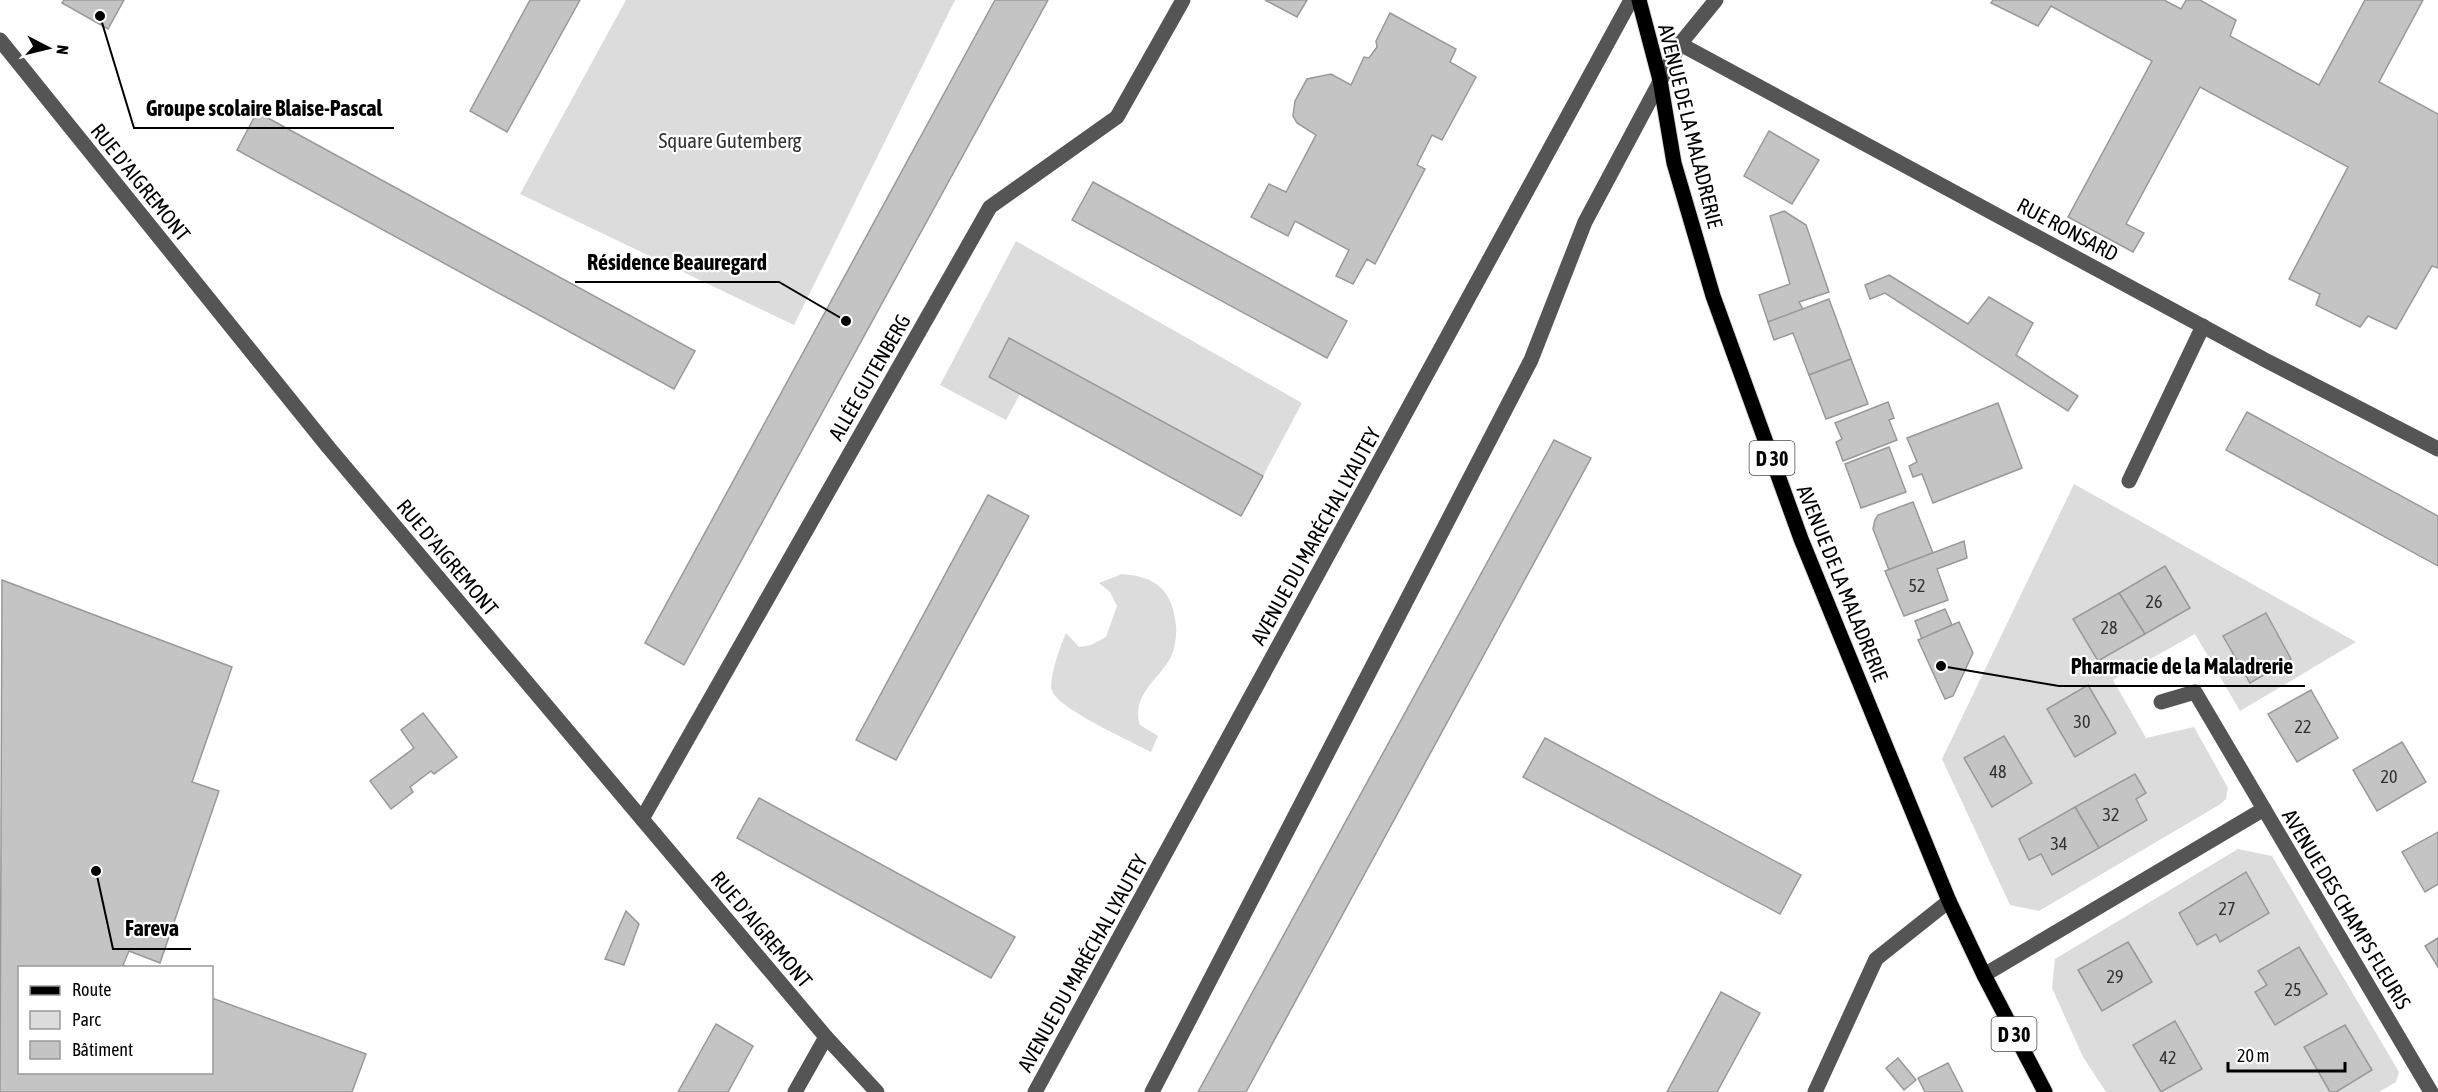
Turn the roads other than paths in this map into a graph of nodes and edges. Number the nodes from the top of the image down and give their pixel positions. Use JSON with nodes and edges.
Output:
{"nodes":[{"id":1,"x":1183,"y":0,"type":"edge"},
{"id":2,"x":1631,"y":0,"type":"edge"},
{"id":3,"x":1639,"y":0,"type":"edge"},
{"id":4,"x":1716,"y":0,"type":"edge"},
{"id":5,"x":0,"y":39,"type":"edge"},
{"id":6,"x":1680,"y":44,"type":"junction"},
{"id":7,"x":1660,"y":80,"type":"junction"},
{"id":8,"x":2203,"y":326,"type":"junction"},
{"id":9,"x":2438,"y":448,"type":"edge"},
{"id":10,"x":2129,"y":481,"type":"dead end"},
{"id":11,"x":2160,"y":702,"type":"dead end"},
{"id":12,"x":2264,"y":809,"type":"junction"},
{"id":13,"x":642,"y":819,"type":"junction"},
{"id":14,"x":1949,"y":901,"type":"junction"},
{"id":15,"x":1984,"y":975,"type":"junction"},
{"id":16,"x":826,"y":1037,"type":"junction"},
{"id":17,"x":795,"y":1092,"type":"edge"},
{"id":18,"x":877,"y":1092,"type":"edge"},
{"id":19,"x":1035,"y":1092,"type":"edge"},
{"id":20,"x":1152,"y":1092,"type":"edge"},
{"id":21,"x":1815,"y":1092,"type":"edge"},
{"id":22,"x":2045,"y":1092,"type":"edge"},
{"id":23,"x":2431,"y":1092,"type":"edge"}],
"edges":[{"from":1,"to":13,"type":"street","name":"ALLÉE GUTENBERG"},
{"from":2,"to":19,"type":"street","name":"AVENUE DU MARÉCHAL LYAUTEY"},
{"from":3,"to":7,"type":"main road","name":"AVENUE DE LA MALADRERIE","number":"D 30"},
{"from":4,"to":6,"type":"street"},
{"from":5,"to":13,"type":"street","name":"RUE D'AIGREMONT"},
{"from":6,"to":7,"type":"street"},
{"from":6,"to":8,"type":"street","name":"RUE RONSARD"},
{"from":7,"to":14,"type":"main road","name":"AVENUE DE LA MALADRERIE","number":"D 30"},
{"from":7,"to":20,"type":"street"},
{"from":8,"to":9,"type":"street","name":"RUE RONSARD"},
{"from":8,"to":10,"type":"street"},
{"from":11,"to":12,"type":"street","name":"AVENUE DES CHAMPS FLEURIS"},
{"from":12,"to":15,"type":"street","name":"AVENUE DES CHAMPS FLEURIS"},
{"from":12,"to":23,"type":"street","name":"AVENUE DES CHAMPS FLEURIS"},
{"from":13,"to":16,"type":"street","name":"RUE D'AIGREMONT"},
{"from":14,"to":15,"type":"main road","name":"AVENUE DE LA MALADRERIE","number":"D 30"},
{"from":14,"to":21,"type":"street"},
{"from":15,"to":22,"type":"main road","name":"AVENUE DE LA MALADRERIE","number":"D 30"},
{"from":16,"to":17,"type":"street"},
{"from":16,"to":18,"type":"street","name":"RUE D'AIGREMONT"}]}
